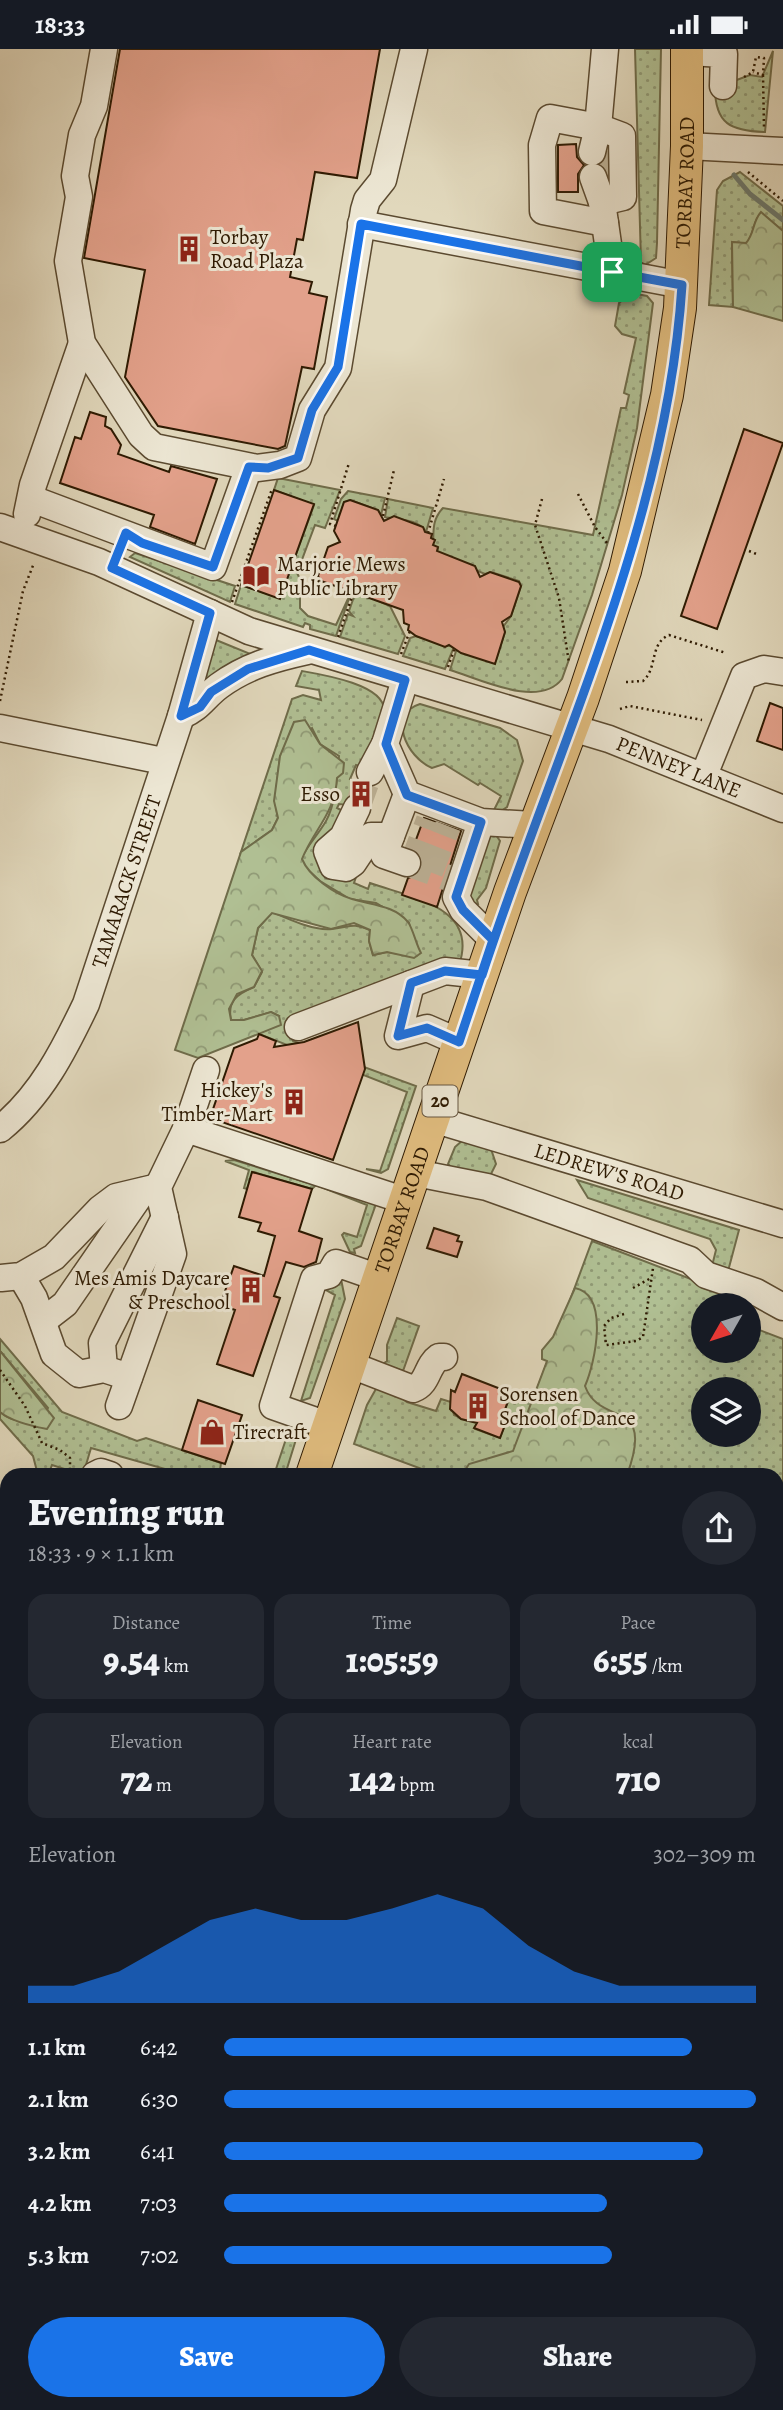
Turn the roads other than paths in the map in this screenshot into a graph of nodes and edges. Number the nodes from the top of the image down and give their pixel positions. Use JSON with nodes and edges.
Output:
{"nodes":[{"id":1,"x":104,"y":49,"type":"edge"},
{"id":2,"x":414,"y":49,"type":"edge"},
{"id":3,"x":605,"y":49,"type":"edge"},
{"id":4,"x":687,"y":51,"type":"edge"},
{"id":5,"x":723,"y":86,"type":"dead end"},
{"id":6,"x":773,"y":143,"type":"edge"},
{"id":7,"x":687,"y":146,"type":"junction"},
{"id":8,"x":361,"y":224,"type":"junction"},
{"id":9,"x":612,"y":272,"type":"junction"},
{"id":10,"x":682,"y":285,"type":"junction"},
{"id":11,"x":82,"y":342,"type":"junction"},
{"id":12,"x":249,"y":467,"type":"junction"},
{"id":13,"x":32,"y":499,"type":"junction"},
{"id":14,"x":126,"y":533,"type":"junction"},
{"id":15,"x":19,"y":537,"type":"edge"},
{"id":16,"x":112,"y":568,"type":"junction"},
{"id":17,"x":220,"y":609,"type":"junction"},
{"id":18,"x":309,"y":650,"type":"junction"},
{"id":19,"x":403,"y":669,"type":"junction"},
{"id":20,"x":783,"y":672,"type":"edge"},
{"id":21,"x":181,"y":716,"type":"junction"},
{"id":22,"x":0,"y":728,"type":"edge"},
{"id":23,"x":571,"y":728,"type":"junction"},
{"id":24,"x":386,"y":744,"type":"junction"},
{"id":25,"x":163,"y":761,"type":"junction"},
{"id":26,"x":370,"y":772,"type":"tunnel mouth"},
{"id":27,"x":704,"y":775,"type":"junction"},
{"id":28,"x":407,"y":795,"type":"junction"},
{"id":29,"x":357,"y":808,"type":"tunnel mouth"},
{"id":30,"x":783,"y":809,"type":"edge"},
{"id":31,"x":453,"y":819,"type":"junction"},
{"id":32,"x":533,"y":825,"type":"junction"},
{"id":33,"x":391,"y":836,"type":"junction"},
{"id":34,"x":407,"y":863,"type":"tunnel mouth"},
{"id":35,"x":493,"y":940,"type":"junction"},
{"id":36,"x":482,"y":975,"type":"junction"},
{"id":37,"x":411,"y":983,"type":"junction"},
{"id":38,"x":298,"y":1027,"type":"dead end"},
{"id":39,"x":459,"y":1042,"type":"junction"},
{"id":40,"x":206,"y":1070,"type":"dead end"},
{"id":41,"x":433,"y":1119,"type":"junction"},
{"id":42,"x":0,"y":1129,"type":"edge"},
{"id":43,"x":186,"y":1129,"type":"junction"},
{"id":44,"x":411,"y":1187,"type":"junction"},
{"id":45,"x":151,"y":1189,"type":"junction"},
{"id":46,"x":165,"y":1217,"type":"junction"},
{"id":47,"x":783,"y":1224,"type":"edge"},
{"id":48,"x":11,"y":1277,"type":"edge"},
{"id":49,"x":379,"y":1277,"type":"junction"},
{"id":50,"x":783,"y":1307,"type":"edge"},
{"id":51,"x":43,"y":1321,"type":"junction"},
{"id":52,"x":444,"y":1357,"type":"dead end"},
{"id":53,"x":351,"y":1364,"type":"junction"},
{"id":54,"x":104,"y":1369,"type":"junction"},
{"id":55,"x":129,"y":1377,"type":"junction"},
{"id":56,"x":118,"y":1406,"type":"dead end"},
{"id":57,"x":330,"y":1426,"type":"junction"},
{"id":58,"x":315,"y":1468,"type":"edge"}],
"edges":[{"from":1,"to":11,"type":"street"},
{"from":2,"to":8,"type":"street"},
{"from":3,"to":9,"type":"street"},
{"from":4,"to":5,"type":"street"},
{"from":4,"to":7,"type":"main road","name":"TORBAY ROAD","number":"20"},
{"from":6,"to":7,"type":"street"},
{"from":7,"to":10,"type":"main road","name":"TORBAY ROAD","number":"20"},
{"from":8,"to":9,"type":"street"},
{"from":8,"to":12,"type":"street"},
{"from":9,"to":10,"type":"street"},
{"from":10,"to":23,"type":"main road","name":"TORBAY ROAD","number":"20"},
{"from":11,"to":12,"type":"street"},
{"from":11,"to":13,"type":"street"},
{"from":12,"to":14,"type":"street"},
{"from":13,"to":14,"type":"street"},
{"from":13,"to":15,"type":"street"},
{"from":14,"to":16,"type":"street"},
{"from":15,"to":16,"type":"street","name":"PENNEY LANE"},
{"from":16,"to":17,"type":"street","name":"PENNEY LANE"},
{"from":17,"to":18,"type":"street","name":"PENNEY LANE"},
{"from":17,"to":21,"type":"street","name":"TAMARACK STREET"},
{"from":18,"to":19,"type":"street","name":"PENNEY LANE"},
{"from":18,"to":21,"type":"street"},
{"from":19,"to":23,"type":"street","name":"PENNEY LANE"},
{"from":19,"to":24,"type":"street"},
{"from":20,"to":27,"type":"street"},
{"from":21,"to":25,"type":"street","name":"TAMARACK STREET"},
{"from":22,"to":25,"type":"street"},
{"from":23,"to":27,"type":"street","name":"PENNEY LANE"},
{"from":23,"to":32,"type":"main road","name":"TORBAY ROAD","number":"20"},
{"from":24,"to":26,"type":"street"},
{"from":24,"to":28,"type":"street"},
{"from":25,"to":42,"type":"street","name":"TAMARACK STREET"},
{"from":27,"to":30,"type":"street","name":"PENNEY LANE"},
{"from":28,"to":31,"type":"street"},
{"from":28,"to":33,"type":"street"},
{"from":29,"to":33,"type":"street"},
{"from":31,"to":32,"type":"street"},
{"from":31,"to":35,"type":"street"},
{"from":32,"to":35,"type":"main road","name":"TORBAY ROAD","number":"20"},
{"from":33,"to":34,"type":"street"},
{"from":35,"to":36,"type":"main road","name":"TORBAY ROAD","number":"20"},
{"from":36,"to":37,"type":"street"},
{"from":36,"to":39,"type":"main road","name":"TORBAY ROAD","number":"20"},
{"from":37,"to":38,"type":"street"},
{"from":37,"to":39,"type":"street"},
{"from":39,"to":41,"type":"main road","name":"TORBAY ROAD","number":"20"},
{"from":40,"to":43,"type":"street"},
{"from":41,"to":44,"type":"main road","name":"TORBAY ROAD","number":"20"},
{"from":41,"to":47,"type":"street","name":"LEDREW'S ROAD"},
{"from":43,"to":44,"type":"street"},
{"from":43,"to":45,"type":"street"},
{"from":44,"to":49,"type":"main road","name":"TORBAY ROAD","number":"20"},
{"from":44,"to":50,"type":"street"},
{"from":45,"to":46,"type":"street"},
{"from":45,"to":48,"type":"street"},
{"from":45,"to":51,"type":"street"},
{"from":46,"to":54,"type":"street"},
{"from":46,"to":55,"type":"street"},
{"from":48,"to":51,"type":"street"},
{"from":49,"to":53,"type":"main road","name":"TORBAY ROAD","number":"20"},
{"from":49,"to":57,"type":"street"},
{"from":51,"to":54,"type":"street"},
{"from":52,"to":53,"type":"street"},
{"from":53,"to":57,"type":"main road","name":"TORBAY ROAD","number":"20"},
{"from":54,"to":55,"type":"street"},
{"from":55,"to":56,"type":"street"},
{"from":57,"to":58,"type":"main road","name":"TORBAY ROAD","number":"20"}]}
